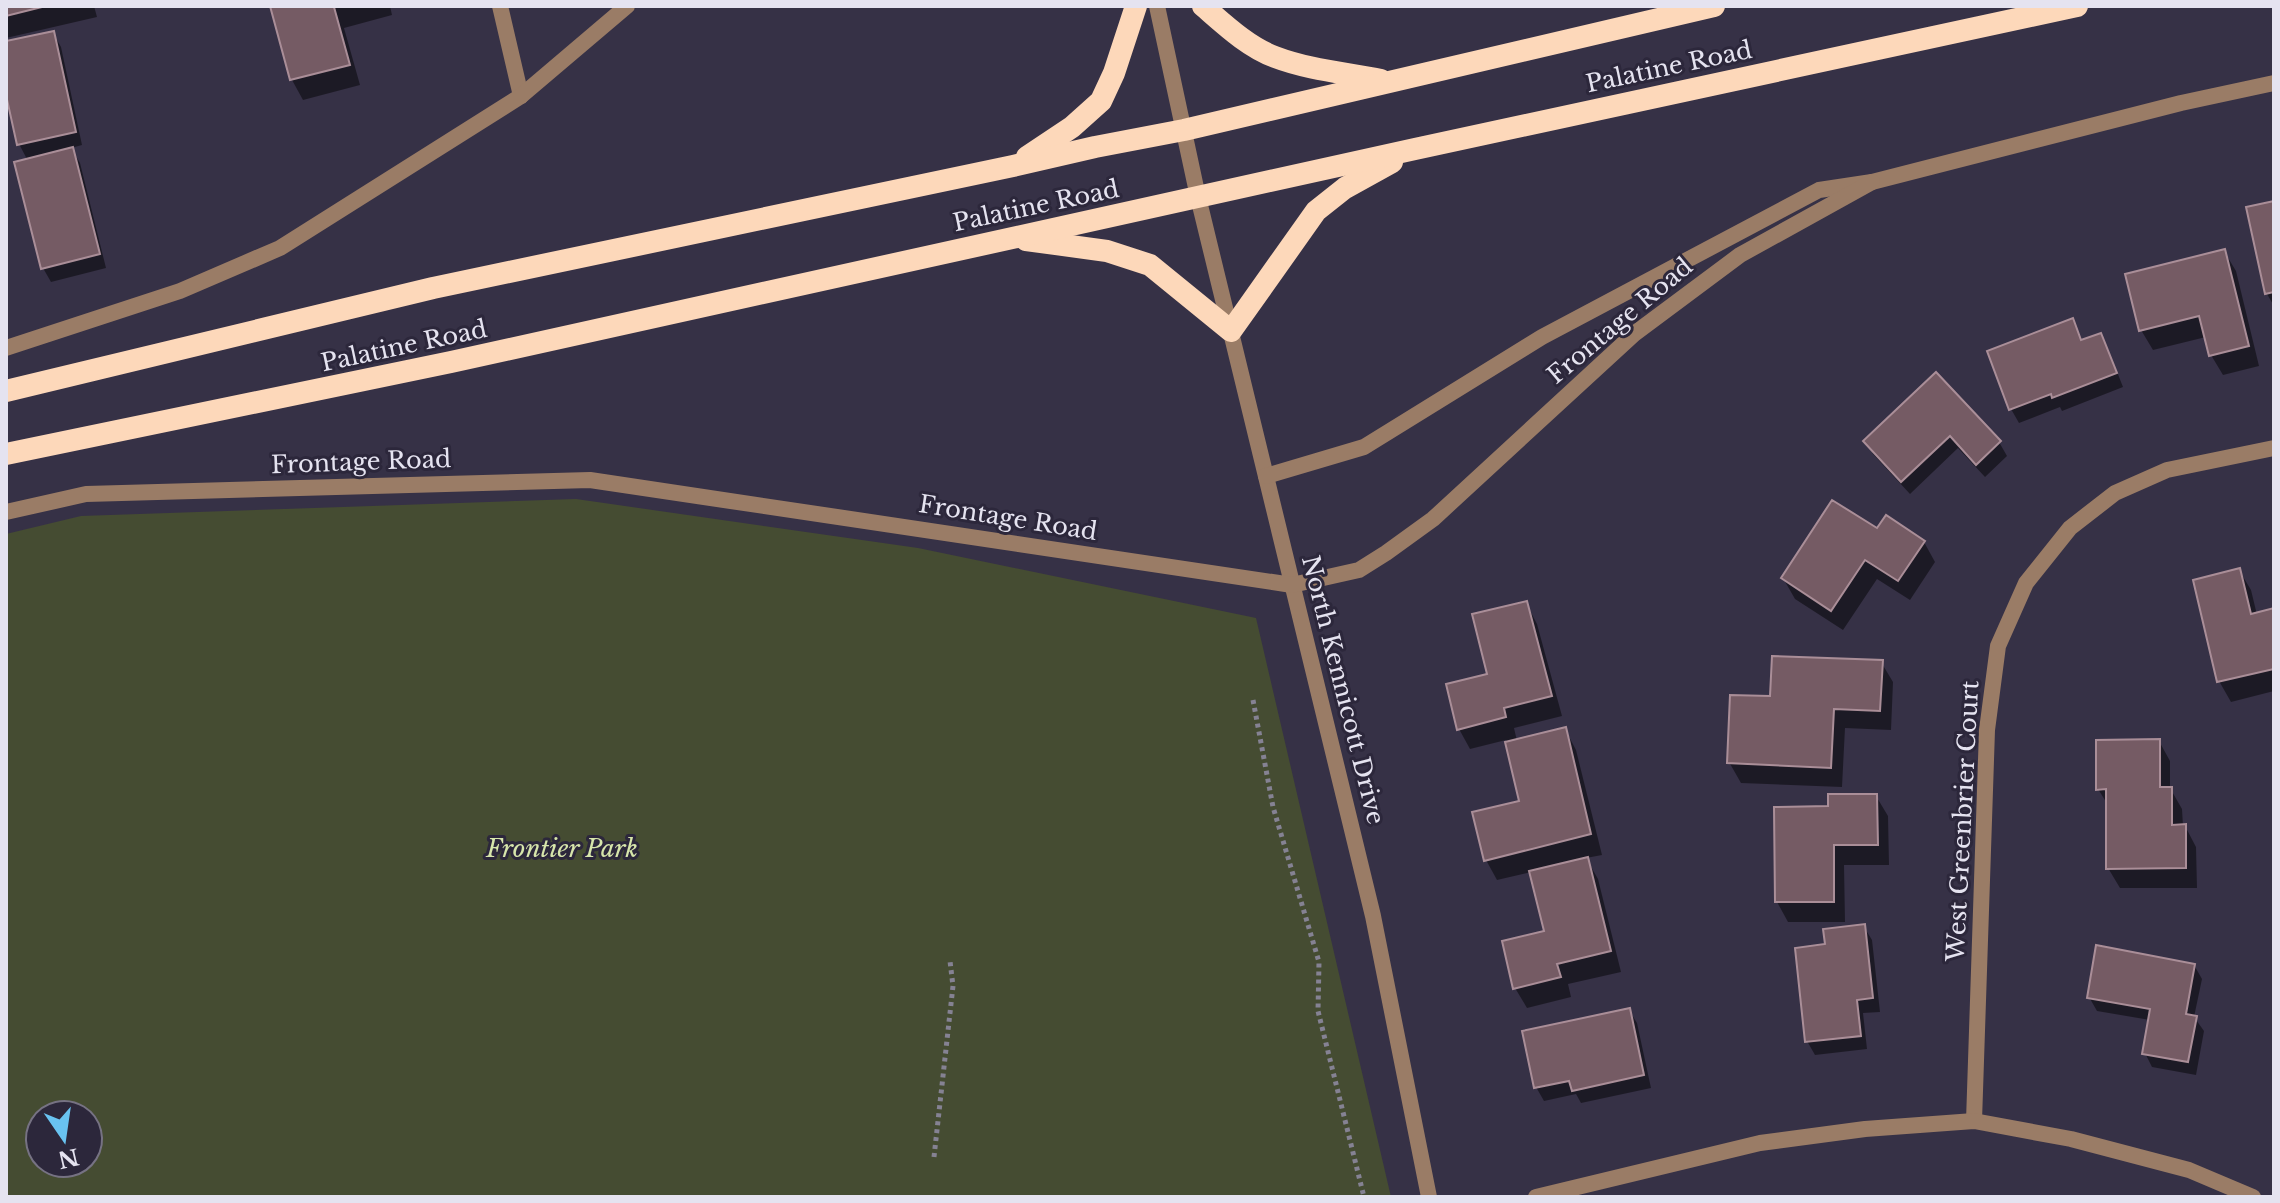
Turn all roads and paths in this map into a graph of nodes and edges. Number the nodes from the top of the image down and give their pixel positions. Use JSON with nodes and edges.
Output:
{"nodes":[{"id":1,"x":500,"y":6,"type":"edge"},
{"id":2,"x":627,"y":6,"type":"edge"},
{"id":3,"x":1136,"y":6,"type":"edge"},
{"id":4,"x":1157,"y":6,"type":"edge"},
{"id":5,"x":1203,"y":6,"type":"edge"},
{"id":6,"x":1714,"y":6,"type":"edge"},
{"id":7,"x":2077,"y":6,"type":"edge"},
{"id":8,"x":1390,"y":81,"type":"junction"},
{"id":9,"x":2274,"y":83,"type":"edge"},
{"id":10,"x":521,"y":96,"type":"junction"},
{"id":11,"x":1184,"y":130,"type":"junction"},
{"id":12,"x":1415,"y":149,"type":"junction"},
{"id":13,"x":1013,"y":166,"type":"junction"},
{"id":14,"x":1872,"y":182,"type":"junction"},
{"id":15,"x":1198,"y":197,"type":"junction"},
{"id":16,"x":1009,"y":238,"type":"junction"},
{"id":17,"x":1231,"y":331,"type":"junction"},
{"id":18,"x":6,"y":348,"type":"edge"},
{"id":19,"x":6,"y":391,"type":"edge"},
{"id":20,"x":2274,"y":448,"type":"edge"},
{"id":21,"x":6,"y":454,"type":"edge"},
{"id":22,"x":1266,"y":476,"type":"junction"},
{"id":23,"x":6,"y":512,"type":"edge"},
{"id":24,"x":1292,"y":585,"type":"junction"},
{"id":25,"x":1253,"y":700,"type":"dead end"},
{"id":26,"x":950,"y":961,"type":"dead end"},
{"id":27,"x":1974,"y":1121,"type":"junction"},
{"id":28,"x":934,"y":1157,"type":"dead end"},
{"id":29,"x":1364,"y":1197,"type":"edge"},
{"id":30,"x":1429,"y":1197,"type":"edge"},
{"id":31,"x":1536,"y":1197,"type":"edge"},
{"id":32,"x":2253,"y":1197,"type":"edge"}],
"edges":[{"from":1,"to":10,"type":"street"},
{"from":2,"to":10,"type":"street"},
{"from":3,"to":13,"type":"highway"},
{"from":4,"to":11,"type":"street","name":"North Kennicott Drive"},
{"from":5,"to":8,"type":"highway"},
{"from":6,"to":8,"type":"highway","name":"Palatine Road"},
{"from":7,"to":12,"type":"highway","name":"Palatine Road"},
{"from":8,"to":11,"type":"highway","name":"Palatine Road"},
{"from":9,"to":14,"type":"street","name":"Frontage Road"},
{"from":10,"to":18,"type":"street"},
{"from":11,"to":13,"type":"highway","name":"Palatine Road"},
{"from":11,"to":15,"type":"street","name":"North Kennicott Drive"},
{"from":12,"to":15,"type":"highway","name":"Palatine Road"},
{"from":12,"to":17,"type":"highway"},
{"from":13,"to":19,"type":"highway","name":"Palatine Road"},
{"from":14,"to":22,"type":"street","name":"Frontage Road"},
{"from":14,"to":24,"type":"street","name":"Frontage Road"},
{"from":15,"to":16,"type":"highway","name":"Palatine Road"},
{"from":15,"to":17,"type":"street","name":"North Kennicott Drive"},
{"from":16,"to":17,"type":"highway"},
{"from":16,"to":21,"type":"highway","name":"Palatine Road"},
{"from":17,"to":22,"type":"street","name":"North Kennicott Drive"},
{"from":20,"to":27,"type":"street","name":"West Greenbrier Court"},
{"from":22,"to":24,"type":"street","name":"North Kennicott Drive"},
{"from":23,"to":24,"type":"street","name":"Frontage Road"},
{"from":24,"to":30,"type":"street","name":"North Kennicott Drive"},
{"from":25,"to":29,"type":"path"},
{"from":26,"to":28,"type":"path"},
{"from":27,"to":31,"type":"street"},
{"from":27,"to":32,"type":"street"}]}
